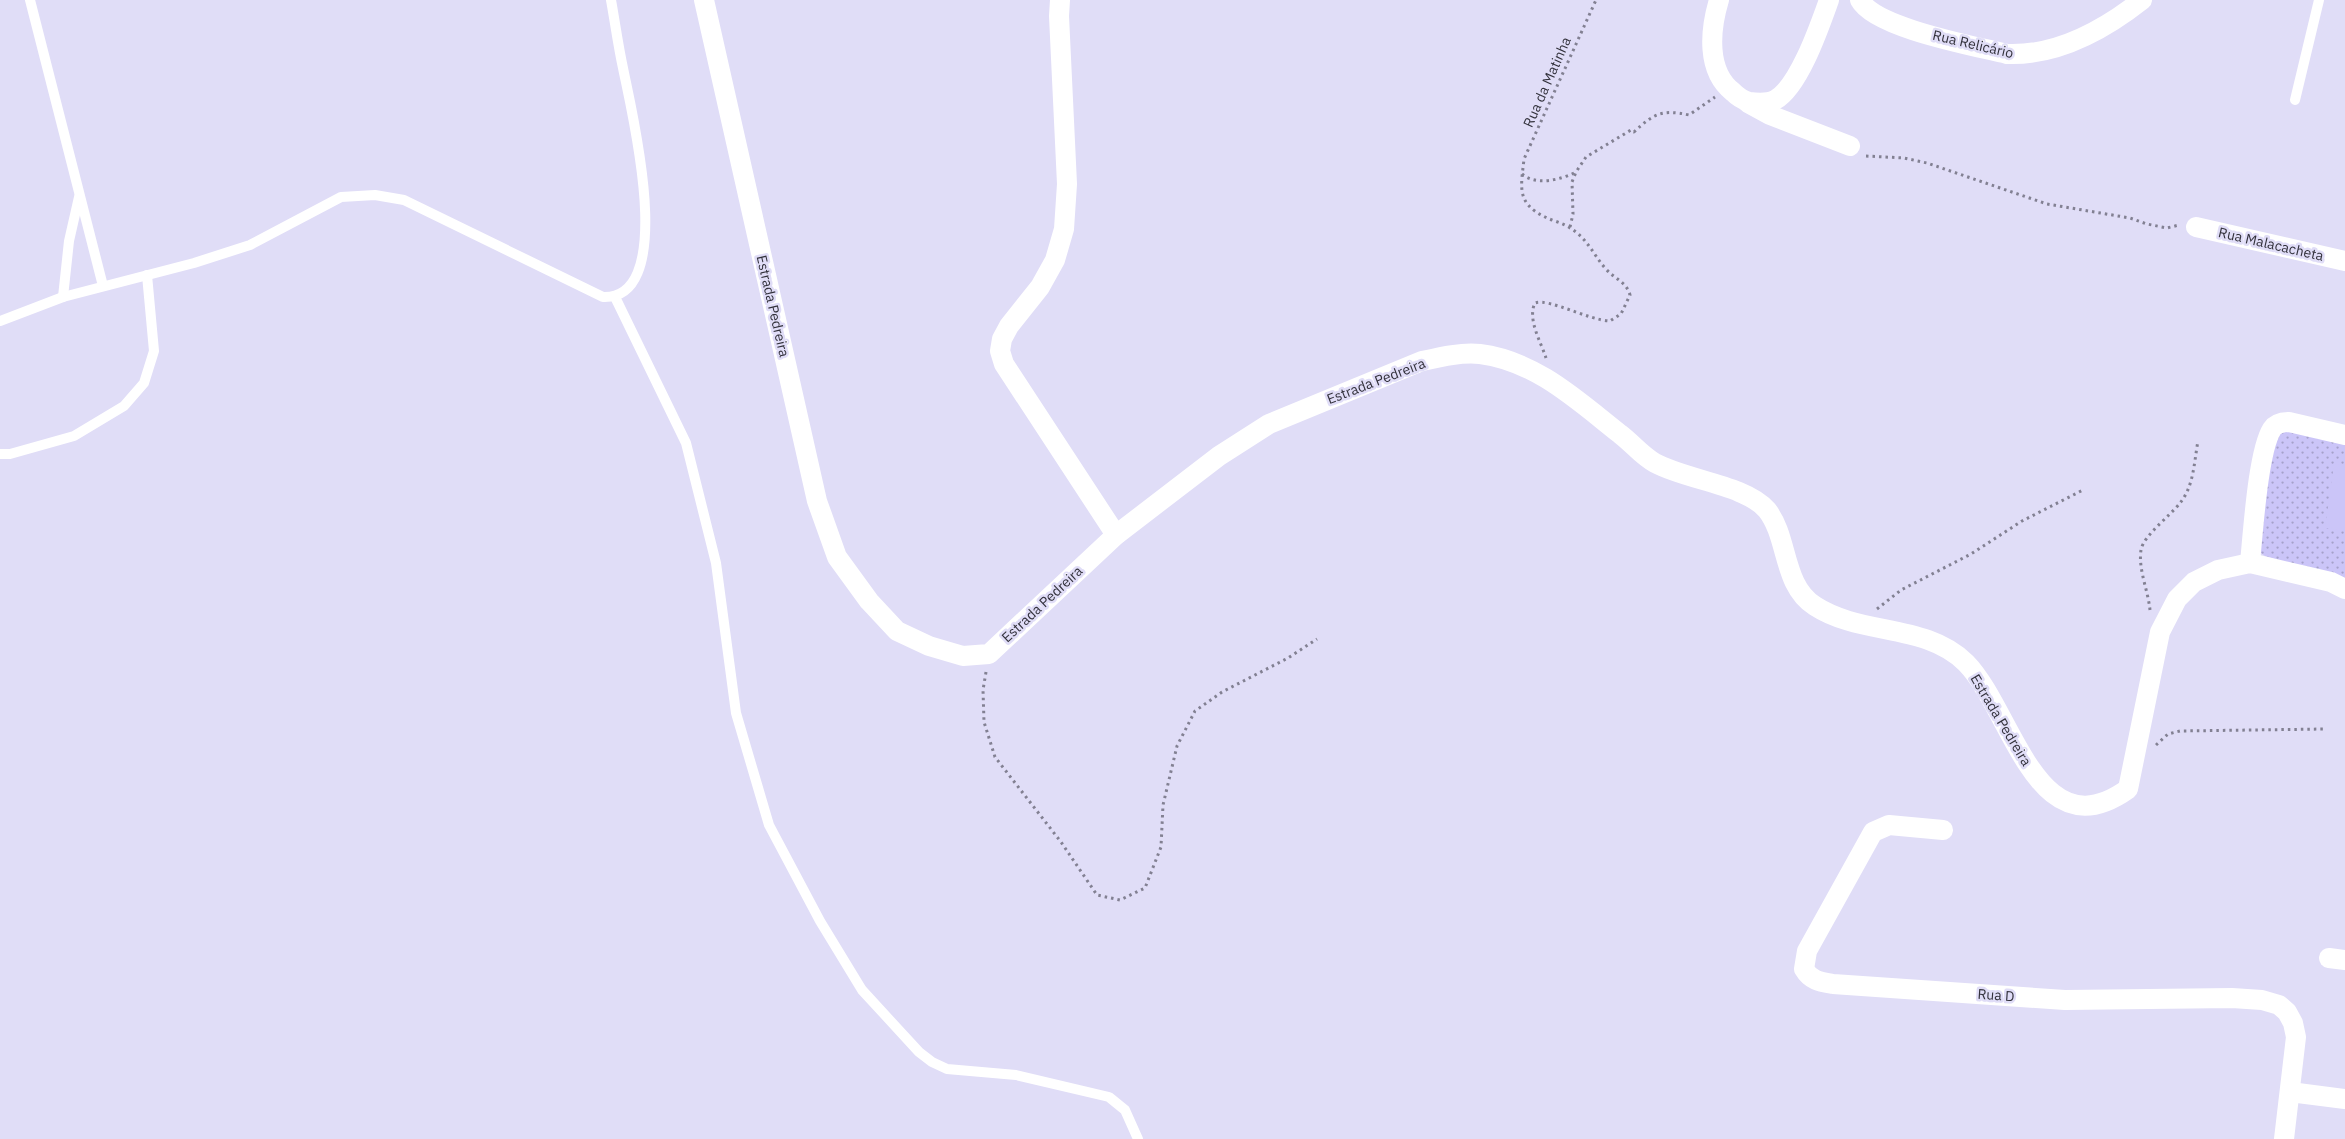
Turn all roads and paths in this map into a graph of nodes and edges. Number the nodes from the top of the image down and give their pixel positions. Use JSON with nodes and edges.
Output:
{"nodes":[{"id":1,"x":30,"y":0,"type":"edge"},
{"id":2,"x":611,"y":0,"type":"edge"},
{"id":3,"x":704,"y":0,"type":"edge"},
{"id":4,"x":1060,"y":0,"type":"edge"},
{"id":5,"x":1596,"y":0,"type":"edge"},
{"id":6,"x":1719,"y":0,"type":"edge"},
{"id":7,"x":1829,"y":0,"type":"edge"},
{"id":8,"x":1860,"y":0,"type":"edge"},
{"id":9,"x":2142,"y":0,"type":"edge"},
{"id":10,"x":2320,"y":0,"type":"edge"},
{"id":11,"x":1736,"y":95,"type":"junction"},
{"id":12,"x":2295,"y":100,"type":"dead end"},
{"id":13,"x":1850,"y":146,"type":"joint"},
{"id":14,"x":1576,"y":172,"type":"junction"},
{"id":15,"x":1522,"y":174,"type":"junction"},
{"id":16,"x":80,"y":194,"type":"junction"},
{"id":17,"x":1570,"y":227,"type":"junction"},
{"id":18,"x":2196,"y":227,"type":"joint"},
{"id":19,"x":2345,"y":261,"type":"edge"},
{"id":20,"x":147,"y":275,"type":"junction"},
{"id":21,"x":103,"y":286,"type":"junction"},
{"id":22,"x":63,"y":297,"type":"junction"},
{"id":23,"x":615,"y":298,"type":"junction"},
{"id":24,"x":0,"y":321,"type":"edge"},
{"id":25,"x":1554,"y":383,"type":"junction"},
{"id":26,"x":2345,"y":435,"type":"edge"},
{"id":27,"x":2198,"y":441,"type":"dead end"},
{"id":28,"x":0,"y":454,"type":"edge"},
{"id":29,"x":2084,"y":490,"type":"dead end"},
{"id":30,"x":1116,"y":535,"type":"junction"},
{"id":31,"x":2250,"y":563,"type":"junction"},
{"id":32,"x":2345,"y":589,"type":"edge"},
{"id":33,"x":2150,"y":615,"type":"dead end"},
{"id":34,"x":1859,"y":624,"type":"junction"},
{"id":35,"x":1317,"y":639,"type":"dead end"},
{"id":36,"x":989,"y":654,"type":"junction"},
{"id":37,"x":2324,"y":729,"type":"dead end"},
{"id":38,"x":2152,"y":752,"type":"dead end"},
{"id":39,"x":1943,"y":830,"type":"dead end"},
{"id":40,"x":2290,"y":1092,"type":"junction"},
{"id":41,"x":2345,"y":1098,"type":"edge"},
{"id":42,"x":1138,"y":1139,"type":"edge"},
{"id":43,"x":2284,"y":1139,"type":"edge"}],
"edges":[{"from":1,"to":16,"type":"lane"},
{"from":2,"to":23,"type":"lane"},
{"from":3,"to":36,"type":"street","name":"Estrada Pedreira"},
{"from":4,"to":30,"type":"street"},
{"from":5,"to":15,"type":"path","name":"Rua da Matinha"},
{"from":6,"to":11,"type":"street"},
{"from":7,"to":11,"type":"street"},
{"from":8,"to":9,"type":"street","name":"Rua Relicário"},
{"from":10,"to":12,"type":"lane"},
{"from":11,"to":13,"type":"street"},
{"from":11,"to":14,"type":"path"},
{"from":13,"to":18,"type":"path"},
{"from":14,"to":15,"type":"path"},
{"from":14,"to":17,"type":"path"},
{"from":15,"to":17,"type":"path","name":"Rua da Matinha"},
{"from":16,"to":21,"type":"lane"},
{"from":16,"to":22,"type":"lane"},
{"from":17,"to":25,"type":"path"},
{"from":18,"to":19,"type":"street","name":"Rua Malacacheta"},
{"from":20,"to":21,"type":"lane"},
{"from":20,"to":23,"type":"lane"},
{"from":20,"to":28,"type":"lane"},
{"from":21,"to":22,"type":"lane"},
{"from":22,"to":24,"type":"lane"},
{"from":23,"to":42,"type":"lane"},
{"from":25,"to":30,"type":"street","name":"Estrada Pedreira"},
{"from":25,"to":34,"type":"street","name":"Estrada Pedreira"},
{"from":26,"to":31,"type":"street"},
{"from":27,"to":33,"type":"path"},
{"from":29,"to":34,"type":"path"},
{"from":30,"to":36,"type":"street","name":"Estrada Pedreira"},
{"from":31,"to":32,"type":"street","name":"Estrada Pedreira"},
{"from":31,"to":34,"type":"street","name":"Estrada Pedreira"},
{"from":35,"to":36,"type":"path"},
{"from":37,"to":38,"type":"path"},
{"from":39,"to":40,"type":"street","name":"Rua D"},
{"from":40,"to":41,"type":"street"},
{"from":40,"to":43,"type":"street","name":"Rua D"}]}
